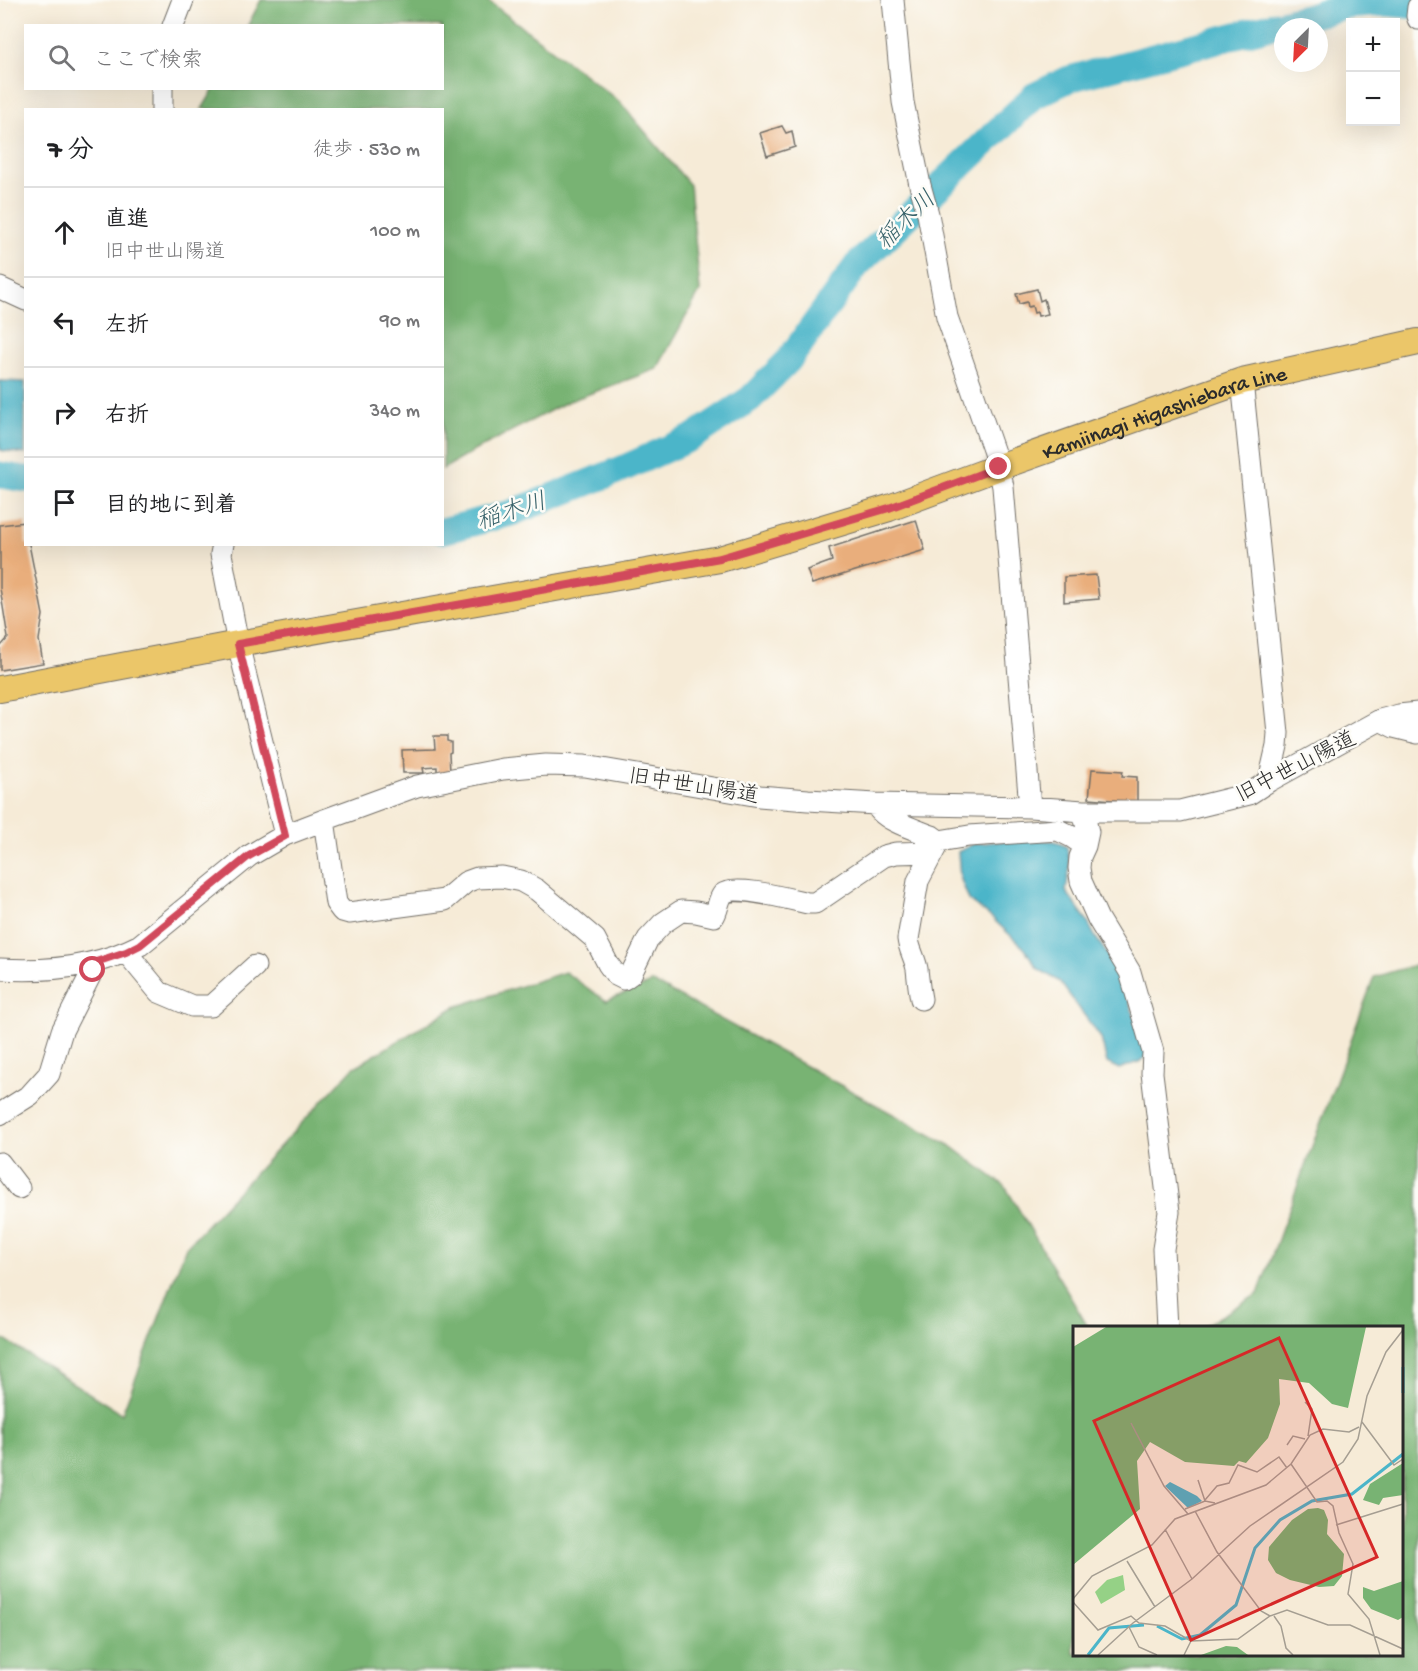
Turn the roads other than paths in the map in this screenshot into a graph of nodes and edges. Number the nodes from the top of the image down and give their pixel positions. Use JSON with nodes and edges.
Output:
{"nodes":[{"id":1,"x":183,"y":0,"type":"edge"},
{"id":2,"x":893,"y":0,"type":"edge"},
{"id":3,"x":175,"y":24,"type":"edge"},
{"id":4,"x":162,"y":90,"type":"edge"},
{"id":5,"x":162,"y":108,"type":"edge"},
{"id":6,"x":0,"y":288,"type":"edge"},
{"id":7,"x":24,"y":299,"type":"edge"},
{"id":8,"x":1418,"y":342,"type":"edge"},
{"id":9,"x":1242,"y":381,"type":"junction"},
{"id":10,"x":999,"y":467,"type":"junction"},
{"id":11,"x":222,"y":547,"type":"edge"},
{"id":12,"x":238,"y":644,"type":"junction"},
{"id":13,"x":0,"y":689,"type":"edge"},
{"id":14,"x":1418,"y":713,"type":"edge"},
{"id":15,"x":1380,"y":720,"type":"junction"},
{"id":16,"x":1418,"y":734,"type":"edge"},
{"id":17,"x":1269,"y":781,"type":"junction"},
{"id":18,"x":876,"y":804,"type":"junction"},
{"id":19,"x":1023,"y":807,"type":"junction"},
{"id":20,"x":1083,"y":811,"type":"junction"},
{"id":21,"x":324,"y":820,"type":"junction"},
{"id":22,"x":285,"y":836,"type":"junction"},
{"id":23,"x":969,"y":836,"type":"junction"},
{"id":24,"x":1085,"y":846,"type":"junction"},
{"id":25,"x":936,"y":847,"type":"junction"},
{"id":26,"x":126,"y":952,"type":"junction"},
{"id":27,"x":93,"y":963,"type":"junction"},
{"id":28,"x":255,"y":966,"type":"dead end"},
{"id":29,"x":0,"y":969,"type":"edge"},
{"id":30,"x":921,"y":999,"type":"dead end"},
{"id":31,"x":0,"y":1114,"type":"edge"},
{"id":32,"x":0,"y":1163,"type":"edge"},
{"id":33,"x":20,"y":1188,"type":"dead end"},
{"id":34,"x":1167,"y":1326,"type":"edge"}],
"edges":[{"from":1,"to":3,"type":"street"},
{"from":2,"to":10,"type":"street"},
{"from":4,"to":5,"type":"street"},
{"from":6,"to":7,"type":"street"},
{"from":8,"to":9,"type":"main road","name":"Kamiinagi Higashiebara Line"},
{"from":9,"to":10,"type":"main road","name":"Kamiinagi Higashiebara Line"},
{"from":9,"to":17,"type":"street"},
{"from":10,"to":12,"type":"main road","name":"Kamiinagi Higashiebara Line"},
{"from":10,"to":19,"type":"street"},
{"from":11,"to":12,"type":"street"},
{"from":12,"to":13,"type":"main road","name":"Kamiinagi Higashiebara Line"},
{"from":12,"to":22,"type":"street"},
{"from":14,"to":15,"type":"street","name":"旧中世山陽道"},
{"from":15,"to":16,"type":"street"},
{"from":15,"to":17,"type":"street","name":"旧中世山陽道"},
{"from":17,"to":20,"type":"street","name":"旧中世山陽道"},
{"from":18,"to":19,"type":"street","name":"旧中世山陽道"},
{"from":18,"to":21,"type":"street","name":"旧中世山陽道"},
{"from":18,"to":25,"type":"street"},
{"from":19,"to":20,"type":"street","name":"旧中世山陽道"},
{"from":19,"to":23,"type":"street"},
{"from":20,"to":24,"type":"street"},
{"from":21,"to":22,"type":"street","name":"旧中世山陽道"},
{"from":21,"to":25,"type":"street"},
{"from":22,"to":26,"type":"street","name":"旧中世山陽道"},
{"from":23,"to":24,"type":"street"},
{"from":23,"to":25,"type":"street"},
{"from":24,"to":34,"type":"street"},
{"from":25,"to":30,"type":"street"},
{"from":26,"to":27,"type":"street","name":"旧中世山陽道"},
{"from":26,"to":28,"type":"street"},
{"from":27,"to":29,"type":"street","name":"旧中世山陽道"},
{"from":27,"to":31,"type":"street"},
{"from":32,"to":33,"type":"street"}]}
